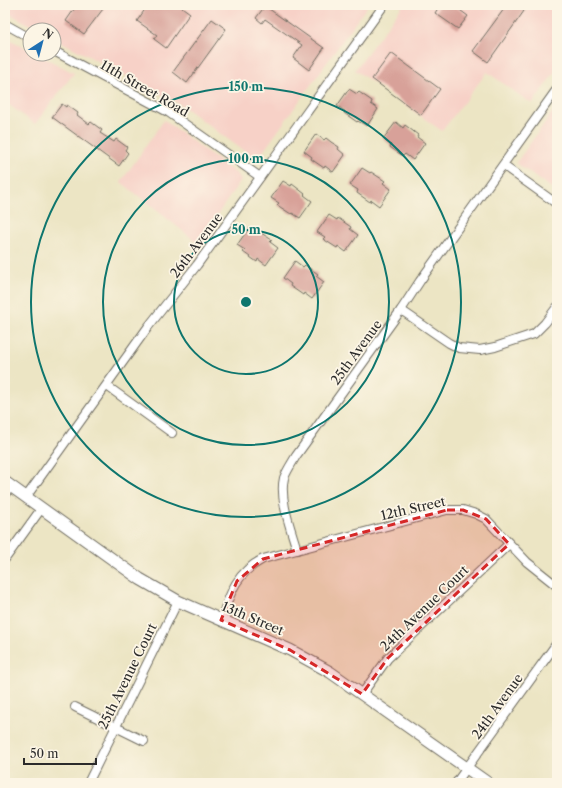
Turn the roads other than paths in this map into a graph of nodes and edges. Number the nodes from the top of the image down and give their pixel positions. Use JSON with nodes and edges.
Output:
{"nodes":[{"id":1,"x":384,"y":5,"type":"edge"},
{"id":2,"x":5,"y":24,"type":"edge"},
{"id":3,"x":22,"y":34,"type":"edge"},
{"id":4,"x":62,"y":55,"type":"edge"},
{"id":5,"x":557,"y":89,"type":"edge"},
{"id":6,"x":504,"y":166,"type":"junction"},
{"id":7,"x":260,"y":177,"type":"junction"},
{"id":8,"x":557,"y":204,"type":"edge"},
{"id":9,"x":557,"y":307,"type":"edge"},
{"id":10,"x":401,"y":310,"type":"junction"},
{"id":11,"x":107,"y":386,"type":"junction"},
{"id":12,"x":172,"y":433,"type":"dead end"},
{"id":13,"x":7,"y":488,"type":"edge"},
{"id":14,"x":26,"y":497,"type":"junction"},
{"id":15,"x":41,"y":508,"type":"junction"},
{"id":16,"x":509,"y":544,"type":"junction"},
{"id":17,"x":297,"y":550,"type":"junction"},
{"id":18,"x":5,"y":559,"type":"edge"},
{"id":19,"x":557,"y":586,"type":"edge"},
{"id":20,"x":178,"y":601,"type":"junction"},
{"id":21,"x":221,"y":620,"type":"junction"},
{"id":22,"x":557,"y":643,"type":"edge"},
{"id":23,"x":362,"y":694,"type":"junction"},
{"id":24,"x":75,"y":707,"type":"dead end"},
{"id":25,"x":115,"y":727,"type":"junction"},
{"id":26,"x":144,"y":741,"type":"dead end"},
{"id":27,"x":467,"y":768,"type":"junction"},
{"id":28,"x":88,"y":783,"type":"edge"},
{"id":29,"x":456,"y":783,"type":"edge"},
{"id":30,"x":488,"y":783,"type":"edge"}],
"edges":[{"from":1,"to":7,"type":"street","name":"26th Avenue"},
{"from":2,"to":3,"type":"street"},
{"from":4,"to":7,"type":"street","name":"11th Street Road"},
{"from":5,"to":6,"type":"street","name":"25th Avenue"},
{"from":6,"to":8,"type":"street"},
{"from":6,"to":10,"type":"street","name":"25th Avenue"},
{"from":7,"to":11,"type":"street","name":"26th Avenue"},
{"from":9,"to":10,"type":"street"},
{"from":10,"to":17,"type":"street","name":"25th Avenue"},
{"from":11,"to":12,"type":"street"},
{"from":11,"to":14,"type":"street","name":"26th Avenue"},
{"from":13,"to":14,"type":"street","name":"13th Street"},
{"from":14,"to":15,"type":"street","name":"13th Street"},
{"from":15,"to":18,"type":"street"},
{"from":15,"to":20,"type":"street","name":"13th Street"},
{"from":16,"to":17,"type":"street","name":"12th Street"},
{"from":16,"to":19,"type":"street","name":"12th Street"},
{"from":16,"to":23,"type":"street","name":"24th Avenue Court"},
{"from":17,"to":21,"type":"street"},
{"from":20,"to":21,"type":"street","name":"13th Street"},
{"from":20,"to":25,"type":"street","name":"25th Avenue Court"},
{"from":21,"to":23,"type":"street","name":"13th Street"},
{"from":22,"to":27,"type":"street","name":"24th Avenue"},
{"from":23,"to":27,"type":"street","name":"13th Street"},
{"from":24,"to":25,"type":"street"},
{"from":25,"to":26,"type":"street"},
{"from":25,"to":28,"type":"street","name":"25th Avenue Court"},
{"from":27,"to":29,"type":"street","name":"24th Avenue"},
{"from":27,"to":30,"type":"street","name":"13th Street"}]}
